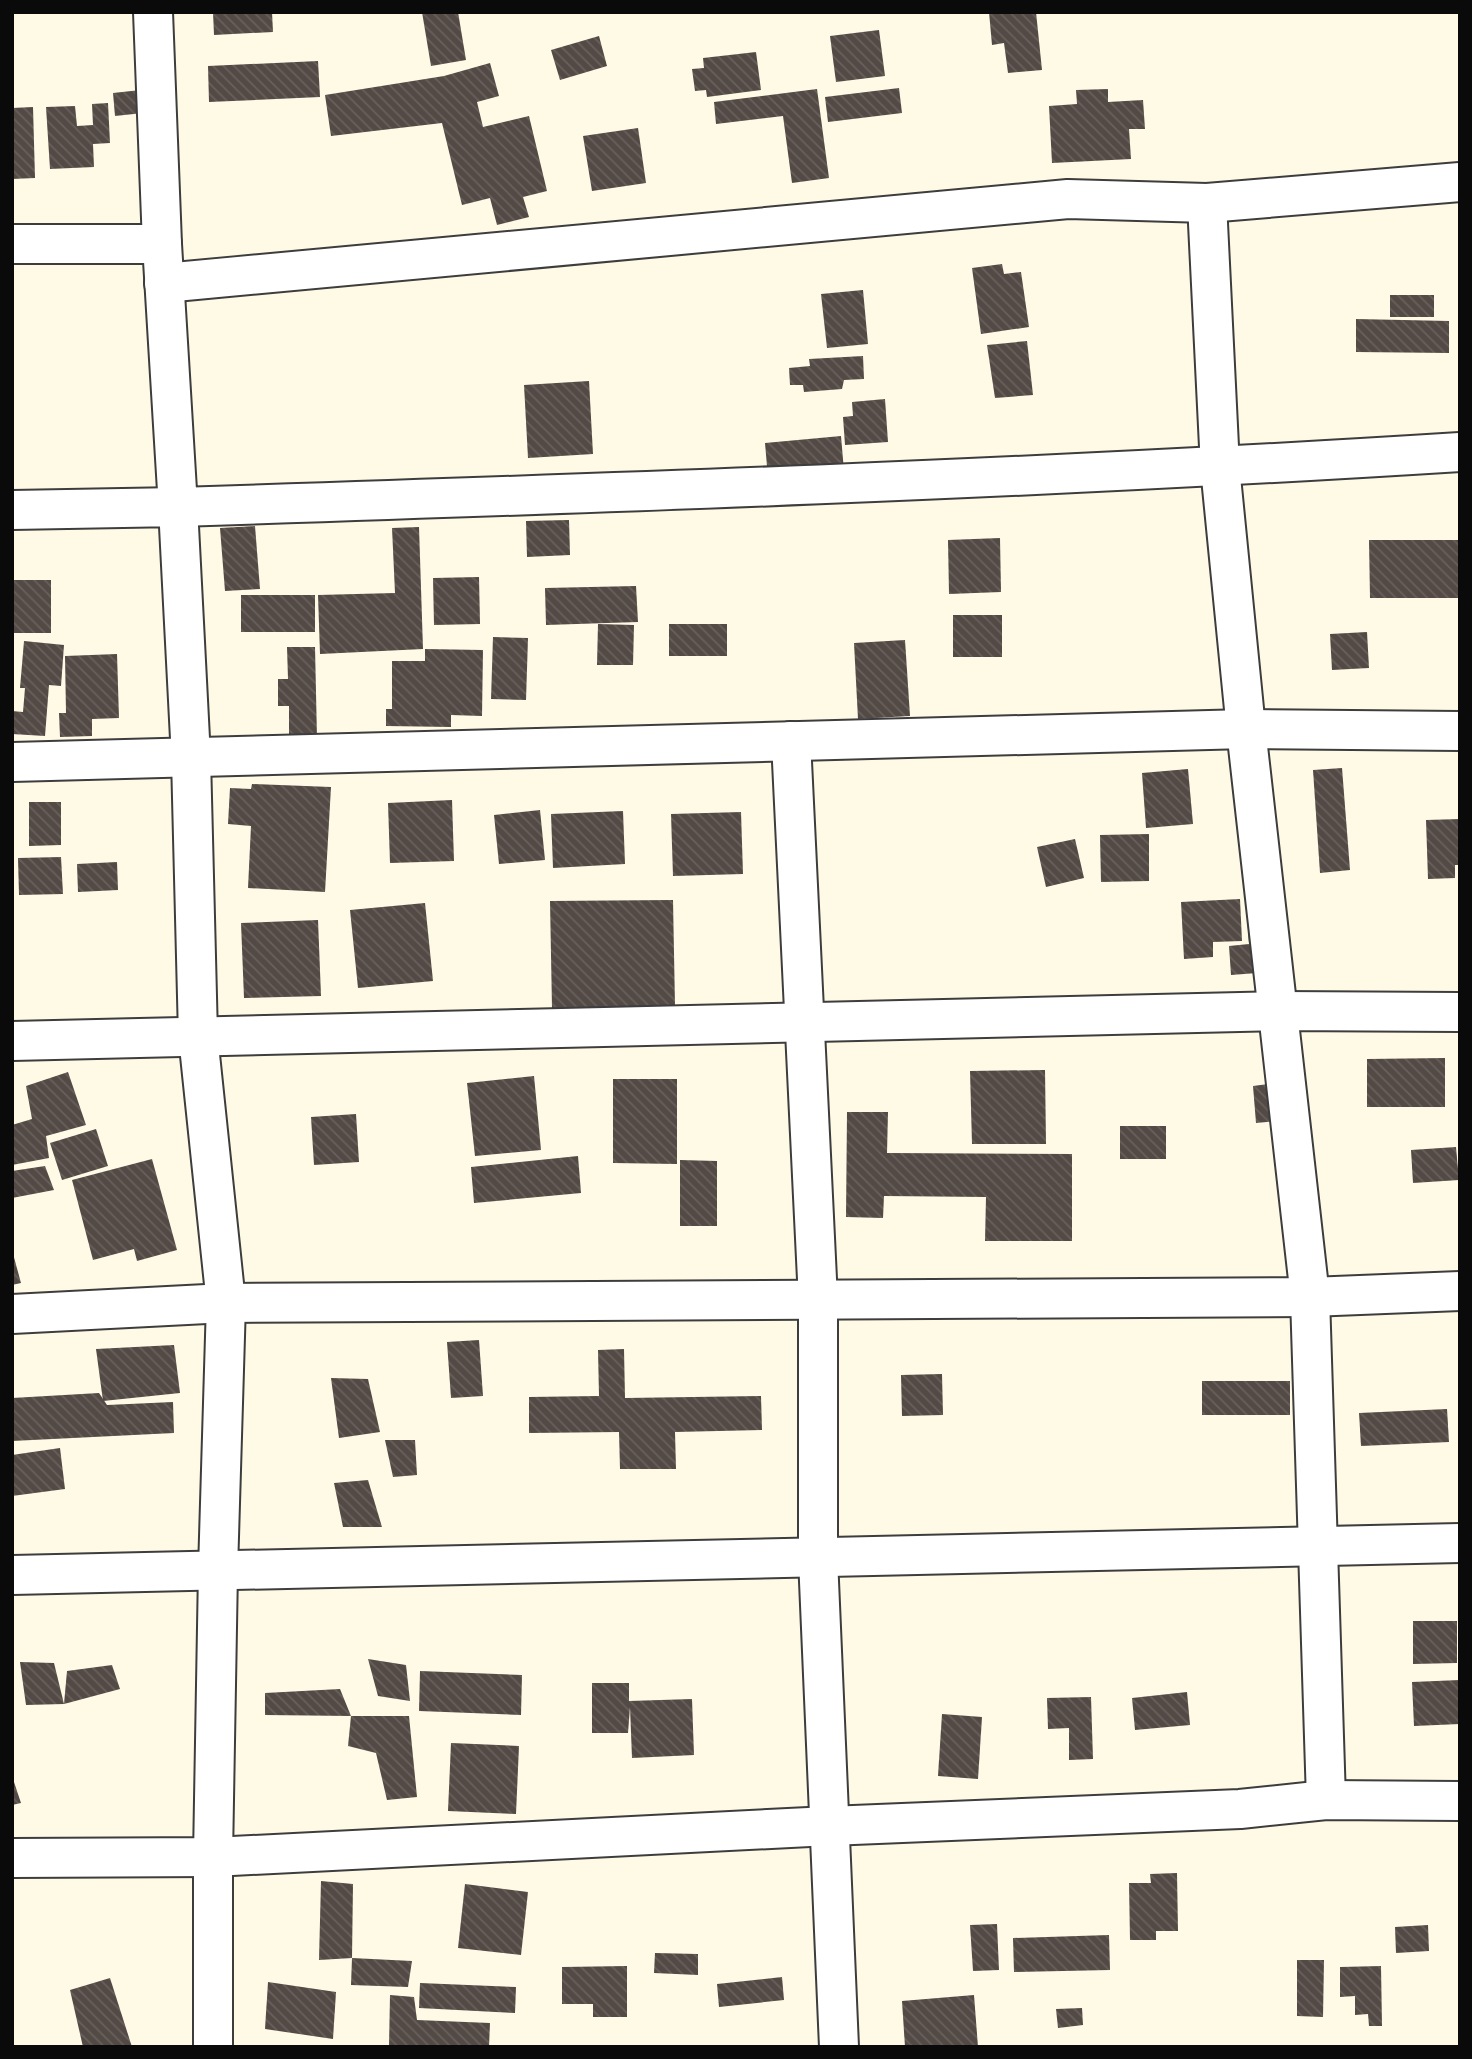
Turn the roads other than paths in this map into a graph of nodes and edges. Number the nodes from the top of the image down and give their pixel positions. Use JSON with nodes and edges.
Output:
{"nodes":[{"id":1,"x":153,"y":12,"type":"edge"},
{"id":2,"x":1460,"y":182,"type":"edge"},
{"id":3,"x":1207,"y":203,"type":"junction"},
{"id":4,"x":12,"y":244,"type":"edge"},
{"id":5,"x":162,"y":244,"type":"junction"},
{"id":6,"x":164,"y":283,"type":"junction"},
{"id":7,"x":1460,"y":452,"type":"edge"},
{"id":8,"x":1220,"y":467,"type":"junction"},
{"id":9,"x":178,"y":507,"type":"junction"},
{"id":10,"x":12,"y":510,"type":"edge"},
{"id":11,"x":1246,"y":729,"type":"junction"},
{"id":12,"x":1460,"y":731,"type":"edge"},
{"id":13,"x":792,"y":741,"type":"junction"},
{"id":14,"x":191,"y":758,"type":"junction"},
{"id":15,"x":12,"y":762,"type":"edge"},
{"id":16,"x":1279,"y":1011,"type":"junction"},
{"id":17,"x":1460,"y":1012,"type":"edge"},
{"id":18,"x":806,"y":1023,"type":"junction"},
{"id":19,"x":198,"y":1036,"type":"junction"},
{"id":20,"x":12,"y":1041,"type":"edge"},
{"id":21,"x":1460,"y":1291,"type":"edge"},
{"id":22,"x":1310,"y":1297,"type":"junction"},
{"id":23,"x":818,"y":1300,"type":"junction"},
{"id":24,"x":226,"y":1303,"type":"junction"},
{"id":25,"x":12,"y":1314,"type":"edge"},
{"id":26,"x":1460,"y":1543,"type":"edge"},
{"id":27,"x":1317,"y":1547,"type":"junction"},
{"id":28,"x":818,"y":1558,"type":"junction"},
{"id":29,"x":218,"y":1570,"type":"junction"},
{"id":30,"x":12,"y":1575,"type":"edge"},
{"id":31,"x":1326,"y":1800,"type":"junction"},
{"id":32,"x":1460,"y":1801,"type":"edge"},
{"id":33,"x":829,"y":1826,"type":"junction"},
{"id":34,"x":213,"y":1857,"type":"junction"},
{"id":35,"x":12,"y":1858,"type":"edge"},
{"id":36,"x":213,"y":2047,"type":"edge"},
{"id":37,"x":839,"y":2047,"type":"edge"}],
"edges":[{"from":1,"to":5,"type":"street"},
{"from":2,"to":3,"type":"street"},
{"from":3,"to":6,"type":"street"},
{"from":3,"to":8,"type":"street"},
{"from":4,"to":5,"type":"street"},
{"from":5,"to":6,"type":"street"},
{"from":6,"to":9,"type":"street"},
{"from":7,"to":8,"type":"street"},
{"from":8,"to":9,"type":"street"},
{"from":8,"to":11,"type":"street"},
{"from":9,"to":10,"type":"street"},
{"from":9,"to":14,"type":"street"},
{"from":11,"to":12,"type":"street"},
{"from":11,"to":13,"type":"street"},
{"from":11,"to":16,"type":"street"},
{"from":13,"to":14,"type":"street"},
{"from":13,"to":18,"type":"street"},
{"from":14,"to":15,"type":"street"},
{"from":14,"to":19,"type":"street"},
{"from":16,"to":17,"type":"street"},
{"from":16,"to":18,"type":"street"},
{"from":16,"to":22,"type":"street"},
{"from":18,"to":19,"type":"street"},
{"from":18,"to":23,"type":"street"},
{"from":19,"to":20,"type":"street"},
{"from":19,"to":24,"type":"street"},
{"from":21,"to":22,"type":"street"},
{"from":22,"to":23,"type":"street"},
{"from":22,"to":27,"type":"street"},
{"from":23,"to":24,"type":"street"},
{"from":23,"to":28,"type":"street"},
{"from":24,"to":25,"type":"street"},
{"from":24,"to":29,"type":"street"},
{"from":26,"to":27,"type":"street"},
{"from":27,"to":28,"type":"street"},
{"from":27,"to":31,"type":"street"},
{"from":28,"to":29,"type":"street"},
{"from":28,"to":33,"type":"street"},
{"from":29,"to":30,"type":"street"},
{"from":29,"to":34,"type":"street"},
{"from":31,"to":32,"type":"street"},
{"from":31,"to":33,"type":"street"},
{"from":33,"to":34,"type":"street"},
{"from":33,"to":37,"type":"street"},
{"from":34,"to":35,"type":"street"},
{"from":34,"to":36,"type":"street"}]}
